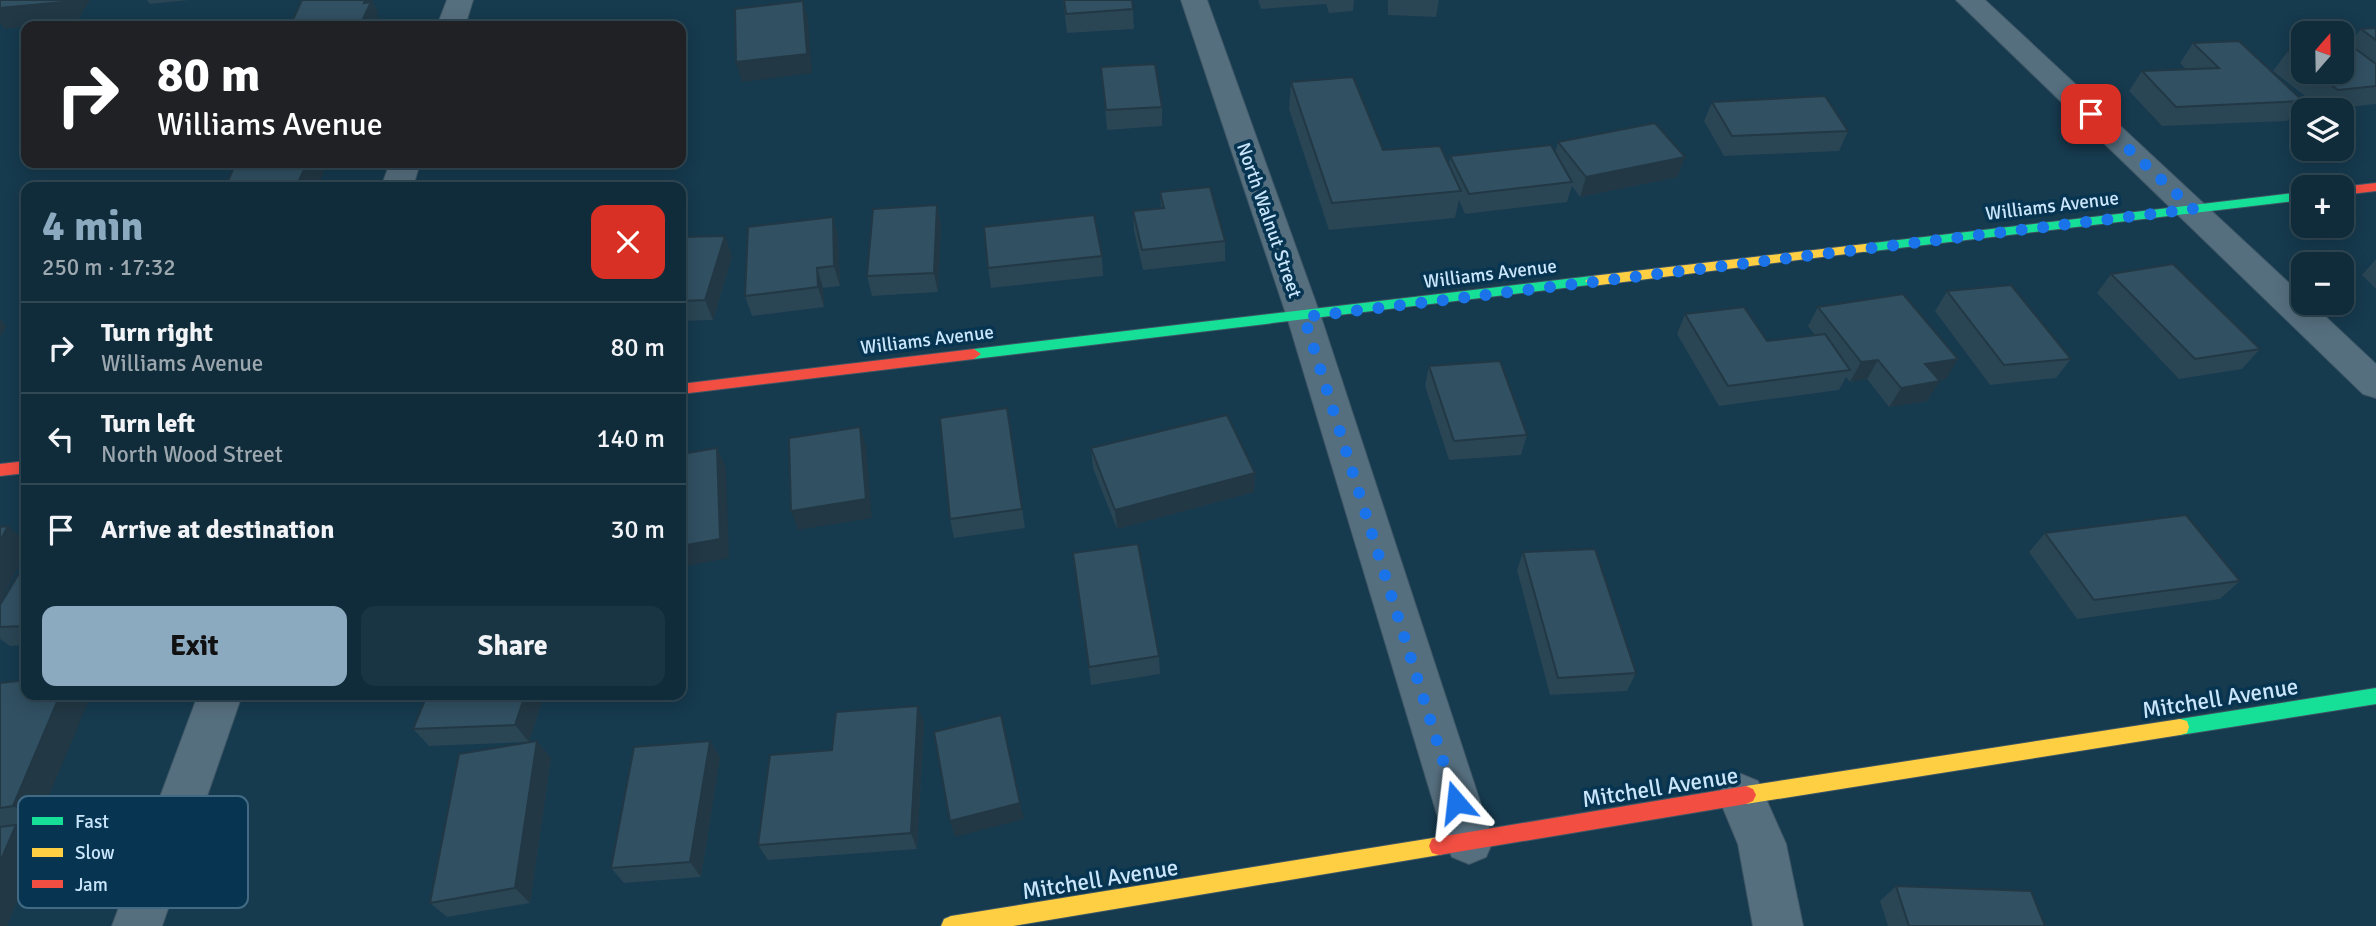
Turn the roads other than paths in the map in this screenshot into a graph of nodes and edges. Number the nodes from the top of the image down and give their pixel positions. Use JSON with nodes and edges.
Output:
{"nodes":[{"id":1,"x":460,"y":0,"type":"edge"},
{"id":2,"x":1194,"y":0,"type":"edge"},
{"id":3,"x":1969,"y":0,"type":"edge"},
{"id":4,"x":453,"y":21,"type":"edge"},
{"id":5,"x":2376,"y":187,"type":"edge"},
{"id":6,"x":2354,"y":190,"type":"edge"},
{"id":7,"x":2291,"y":197,"type":"edge"},
{"id":8,"x":2193,"y":209,"type":"junction"},
{"id":9,"x":1304,"y":317,"type":"junction"},
{"id":10,"x":2376,"y":385,"type":"edge"},
{"id":11,"x":686,"y":388,"type":"edge"},
{"id":12,"x":21,"y":468,"type":"edge"},
{"id":13,"x":0,"y":470,"type":"edge"},
{"id":14,"x":2376,"y":696,"type":"edge"},
{"id":15,"x":218,"y":700,"type":"edge"},
{"id":16,"x":184,"y":796,"type":"edge"},
{"id":17,"x":1741,"y":796,"type":"junction"},
{"id":18,"x":1469,"y":841,"type":"junction"},
{"id":19,"x":143,"y":908,"type":"edge"},
{"id":20,"x":137,"y":926,"type":"edge"},
{"id":21,"x":951,"y":926,"type":"edge"},
{"id":22,"x":1778,"y":926,"type":"edge"}],
"edges":[{"from":1,"to":4,"type":"street"},
{"from":2,"to":9,"type":"street","name":"North Walnut Street"},
{"from":3,"to":8,"type":"street"},
{"from":5,"to":6,"type":"street"},
{"from":7,"to":8,"type":"street","name":"Williams Avenue"},
{"from":8,"to":9,"type":"street","name":"Williams Avenue"},
{"from":8,"to":10,"type":"street"},
{"from":9,"to":11,"type":"street","name":"Williams Avenue"},
{"from":9,"to":18,"type":"street","name":"North Walnut Street"},
{"from":12,"to":13,"type":"street"},
{"from":14,"to":17,"type":"street","name":"Mitchell Avenue"},
{"from":15,"to":16,"type":"street"},
{"from":17,"to":18,"type":"street","name":"Mitchell Avenue"},
{"from":17,"to":22,"type":"street"},
{"from":18,"to":21,"type":"street","name":"Mitchell Avenue"},
{"from":19,"to":20,"type":"street"}]}
